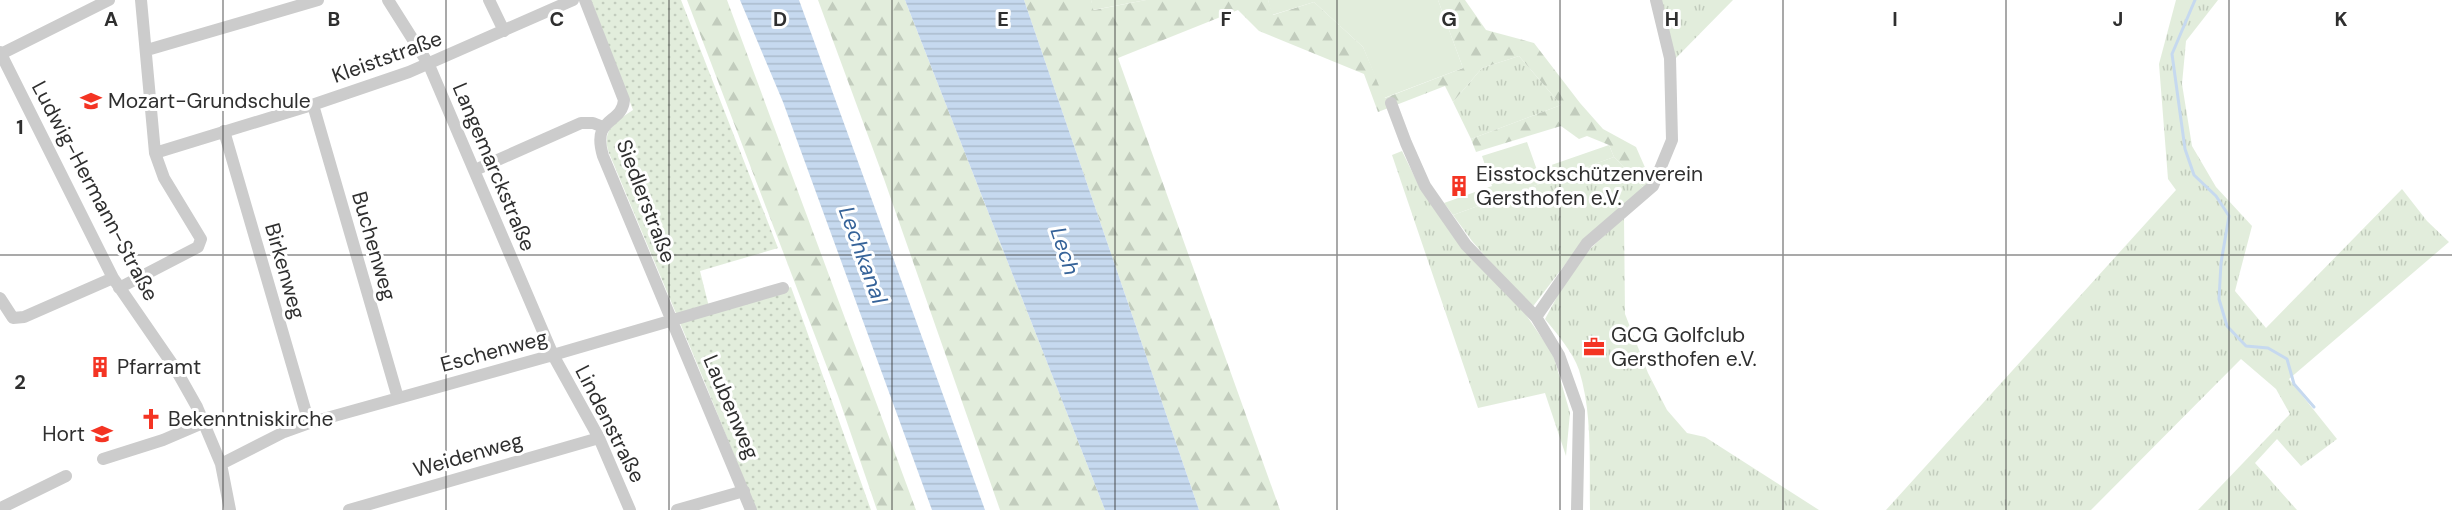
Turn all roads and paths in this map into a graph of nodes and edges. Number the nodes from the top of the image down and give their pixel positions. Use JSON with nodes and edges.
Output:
{"nodes":[{"id":1,"x":109,"y":0,"type":"edge"},
{"id":2,"x":141,"y":0,"type":"edge"},
{"id":3,"x":318,"y":0,"type":"edge"},
{"id":4,"x":388,"y":0,"type":"edge"},
{"id":5,"x":489,"y":0,"type":"edge"},
{"id":6,"x":573,"y":0,"type":"edge"},
{"id":7,"x":585,"y":0,"type":"edge"},
{"id":8,"x":1656,"y":0,"type":"edge"},
{"id":9,"x":504,"y":31,"type":"junction"},
{"id":10,"x":147,"y":50,"type":"junction"},
{"id":11,"x":1,"y":53,"type":"edge"},
{"id":12,"x":429,"y":64,"type":"junction"},
{"id":13,"x":5,"y":74,"type":"edge"},
{"id":14,"x":1391,"y":103,"type":"dead end"},
{"id":15,"x":313,"y":105,"type":"junction"},
{"id":16,"x":603,"y":127,"type":"junction"},
{"id":17,"x":224,"y":131,"type":"junction"},
{"id":18,"x":155,"y":153,"type":"junction"},
{"id":19,"x":475,"y":170,"type":"junction"},
{"id":20,"x":116,"y":283,"type":"junction"},
{"id":21,"x":783,"y":288,"type":"dead end"},
{"id":22,"x":0,"y":298,"type":"edge"},
{"id":23,"x":1536,"y":317,"type":"junction"},
{"id":24,"x":673,"y":320,"type":"junction"},
{"id":25,"x":553,"y":355,"type":"junction"},
{"id":26,"x":398,"y":398,"type":"junction"},
{"id":27,"x":205,"y":422,"type":"junction"},
{"id":28,"x":309,"y":423,"type":"junction"},
{"id":29,"x":599,"y":438,"type":"junction"},
{"id":30,"x":103,"y":459,"type":"dead end"},
{"id":31,"x":221,"y":464,"type":"junction"},
{"id":32,"x":66,"y":476,"type":"dead end"},
{"id":33,"x":744,"y":491,"type":"junction"},
{"id":34,"x":3,"y":506,"type":"edge"},
{"id":35,"x":230,"y":510,"type":"edge"},
{"id":36,"x":349,"y":510,"type":"edge"},
{"id":37,"x":630,"y":510,"type":"edge"},
{"id":38,"x":677,"y":510,"type":"edge"},
{"id":39,"x":751,"y":510,"type":"edge"},
{"id":40,"x":1578,"y":510,"type":"edge"}],
"edges":[{"from":1,"to":11,"type":"street"},
{"from":2,"to":10,"type":"street"},
{"from":3,"to":10,"type":"street"},
{"from":4,"to":12,"type":"street","name":"Langemarckstraße"},
{"from":5,"to":9,"type":"street"},
{"from":6,"to":9,"type":"street","name":"Kleiststraße"},
{"from":7,"to":16,"type":"street","name":"Siedlerstraße"},
{"from":8,"to":23,"type":"street"},
{"from":9,"to":12,"type":"street","name":"Kleiststraße"},
{"from":10,"to":18,"type":"street"},
{"from":11,"to":13,"type":"street","name":"Ludwig-Hermann-Straße"},
{"from":12,"to":15,"type":"street","name":"Kleiststraße"},
{"from":12,"to":19,"type":"street","name":"Langemarckstraße"},
{"from":13,"to":20,"type":"street","name":"Ludwig-Hermann-Straße"},
{"from":14,"to":23,"type":"street"},
{"from":15,"to":17,"type":"street","name":"Kleiststraße"},
{"from":15,"to":26,"type":"street","name":"Buchenweg"},
{"from":16,"to":19,"type":"street"},
{"from":16,"to":24,"type":"street","name":"Siedlerstraße"},
{"from":17,"to":18,"type":"street","name":"Kleiststraße"},
{"from":17,"to":28,"type":"street","name":"Birkenweg"},
{"from":18,"to":20,"type":"street"},
{"from":19,"to":25,"type":"street","name":"Langemarckstraße"},
{"from":20,"to":22,"type":"street"},
{"from":20,"to":27,"type":"street","name":"Ludwig-Hermann-Straße"},
{"from":21,"to":24,"type":"street","name":"Eschenweg"},
{"from":23,"to":40,"type":"street"},
{"from":24,"to":25,"type":"street","name":"Eschenweg"},
{"from":24,"to":33,"type":"street","name":"Laubenweg"},
{"from":25,"to":26,"type":"street","name":"Eschenweg"},
{"from":25,"to":29,"type":"street","name":"Lindenstraße"},
{"from":26,"to":28,"type":"street","name":"Eschenweg"},
{"from":27,"to":30,"type":"street"},
{"from":27,"to":31,"type":"street","name":"Ludwig-Hermann-Straße"},
{"from":28,"to":31,"type":"street","name":"Eschenweg"},
{"from":29,"to":36,"type":"street","name":"Weidenweg"},
{"from":29,"to":37,"type":"street","name":"Lindenstraße"},
{"from":31,"to":35,"type":"street","name":"Ludwig-Hermann-Straße"},
{"from":32,"to":34,"type":"street"},
{"from":33,"to":38,"type":"street"},
{"from":33,"to":39,"type":"street","name":"Laubenweg"}]}
